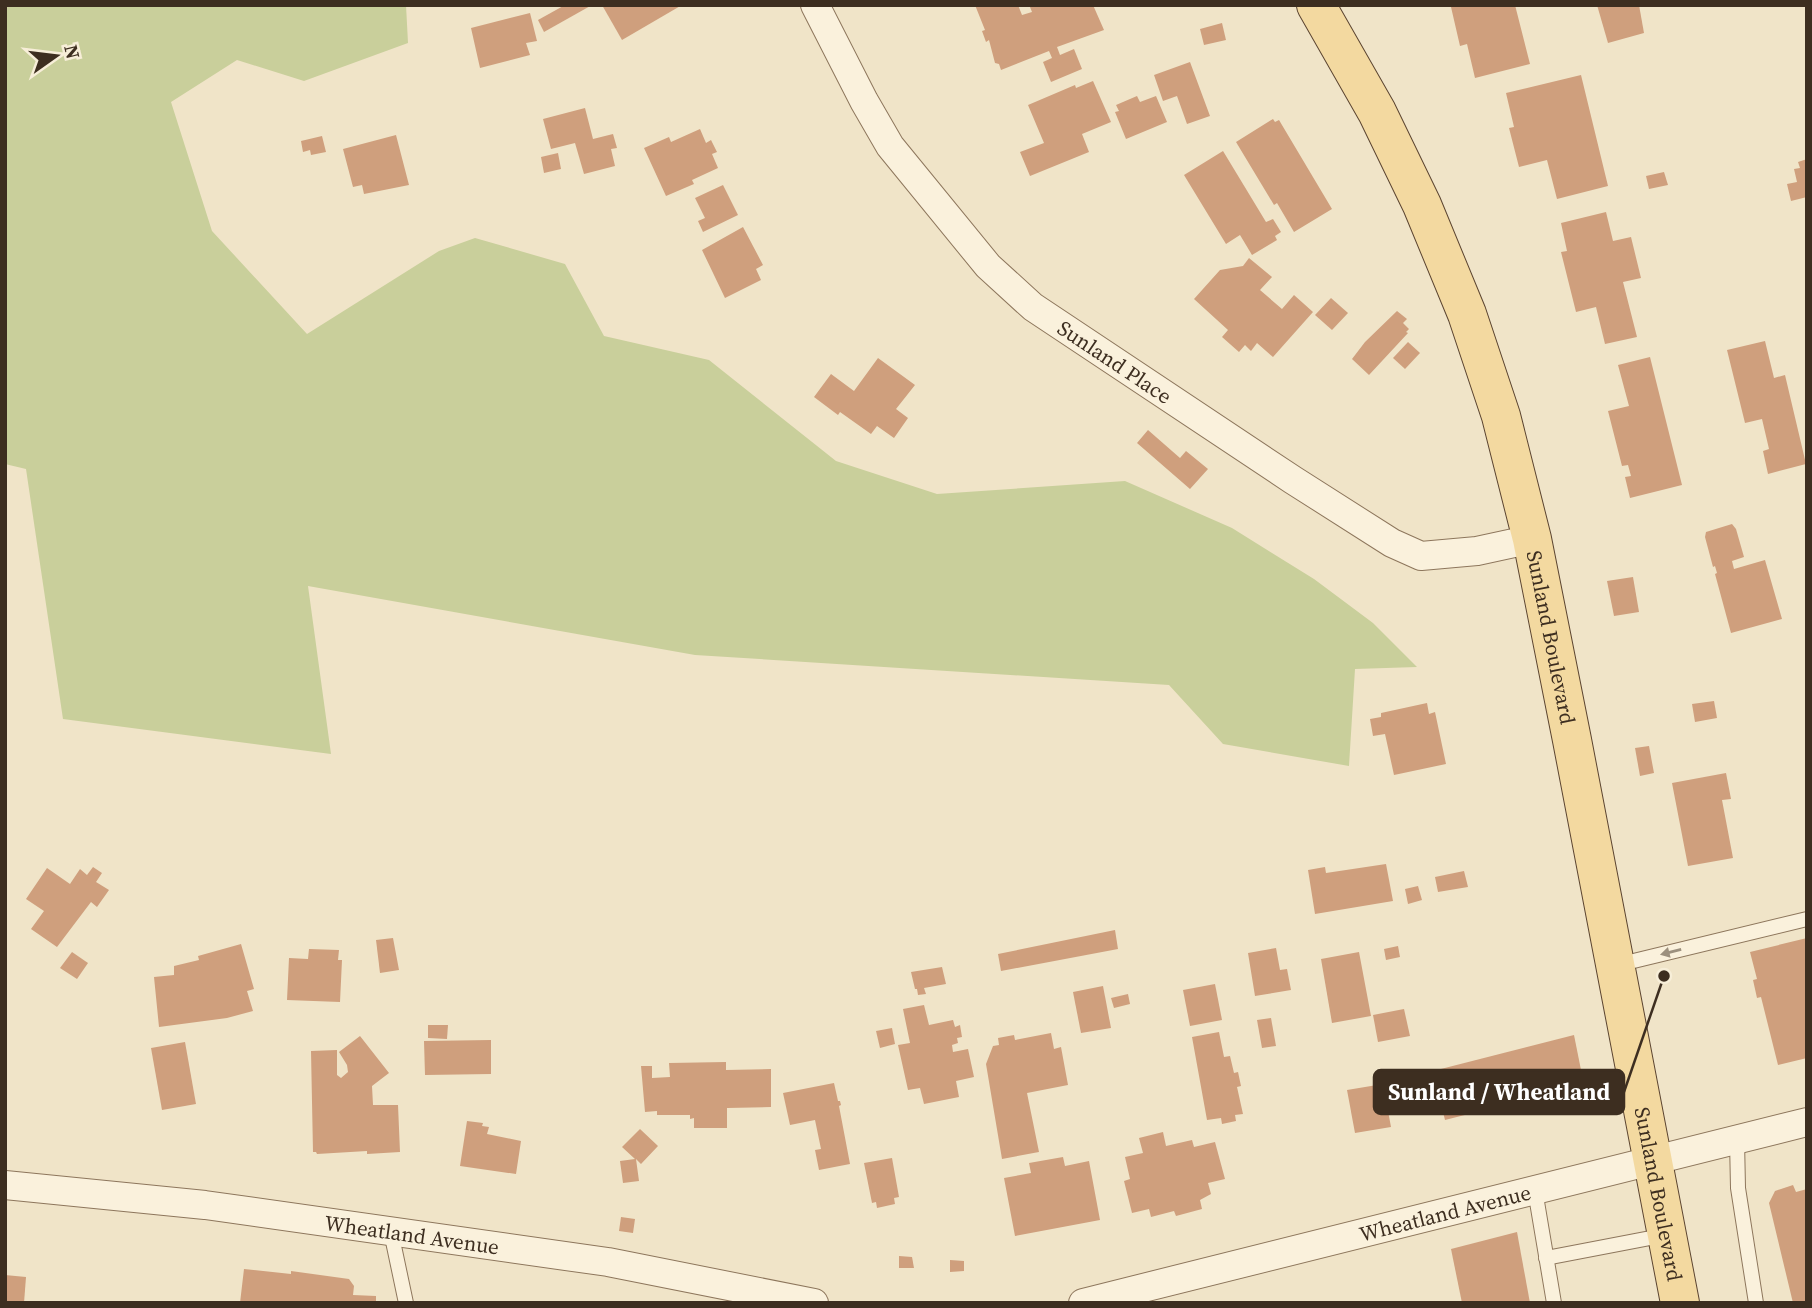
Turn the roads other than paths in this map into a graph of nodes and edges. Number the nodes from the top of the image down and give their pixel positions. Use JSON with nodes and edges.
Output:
{"nodes":[{"id":1,"x":1316,"y":5,"type":"edge"},
{"id":2,"x":818,"y":6,"type":"edge"},
{"id":3,"x":1532,"y":538,"type":"junction"},
{"id":4,"x":1807,"y":919,"type":"edge"},
{"id":5,"x":1616,"y":965,"type":"junction"},
{"id":6,"x":1807,"y":1122,"type":"edge"},
{"id":7,"x":1737,"y":1140,"type":"junction"},
{"id":8,"x":1653,"y":1161,"type":"junction"},
{"id":9,"x":5,"y":1185,"type":"edge"},
{"id":10,"x":1535,"y":1190,"type":"junction"},
{"id":11,"x":391,"y":1232,"type":"junction"},
{"id":12,"x":1667,"y":1235,"type":"junction"},
{"id":13,"x":1546,"y":1258,"type":"junction"},
{"id":14,"x":405,"y":1303,"type":"edge"},
{"id":15,"x":814,"y":1303,"type":"edge"},
{"id":16,"x":1083,"y":1303,"type":"edge"},
{"id":17,"x":1554,"y":1303,"type":"edge"},
{"id":18,"x":1680,"y":1303,"type":"edge"},
{"id":19,"x":1756,"y":1303,"type":"edge"}],
"edges":[{"from":1,"to":3,"type":"main road","name":"Sunland Boulevard"},
{"from":2,"to":3,"type":"street","name":"Sunland Place"},
{"from":3,"to":5,"type":"main road","name":"Sunland Boulevard"},
{"from":4,"to":5,"type":"lane","one_way":true},
{"from":5,"to":8,"type":"main road","name":"Sunland Boulevard"},
{"from":6,"to":7,"type":"street","name":"Wheatland Avenue"},
{"from":7,"to":8,"type":"street","name":"Wheatland Avenue"},
{"from":7,"to":19,"type":"lane"},
{"from":8,"to":10,"type":"street","name":"Wheatland Avenue"},
{"from":8,"to":12,"type":"main road","name":"Sunland Boulevard"},
{"from":9,"to":11,"type":"street","name":"Wheatland Avenue"},
{"from":10,"to":13,"type":"lane"},
{"from":10,"to":16,"type":"street","name":"Wheatland Avenue"},
{"from":11,"to":14,"type":"lane"},
{"from":11,"to":15,"type":"street","name":"Wheatland Avenue"},
{"from":12,"to":13,"type":"lane"},
{"from":12,"to":18,"type":"main road","name":"Sunland Boulevard"},
{"from":13,"to":17,"type":"lane"}]}
